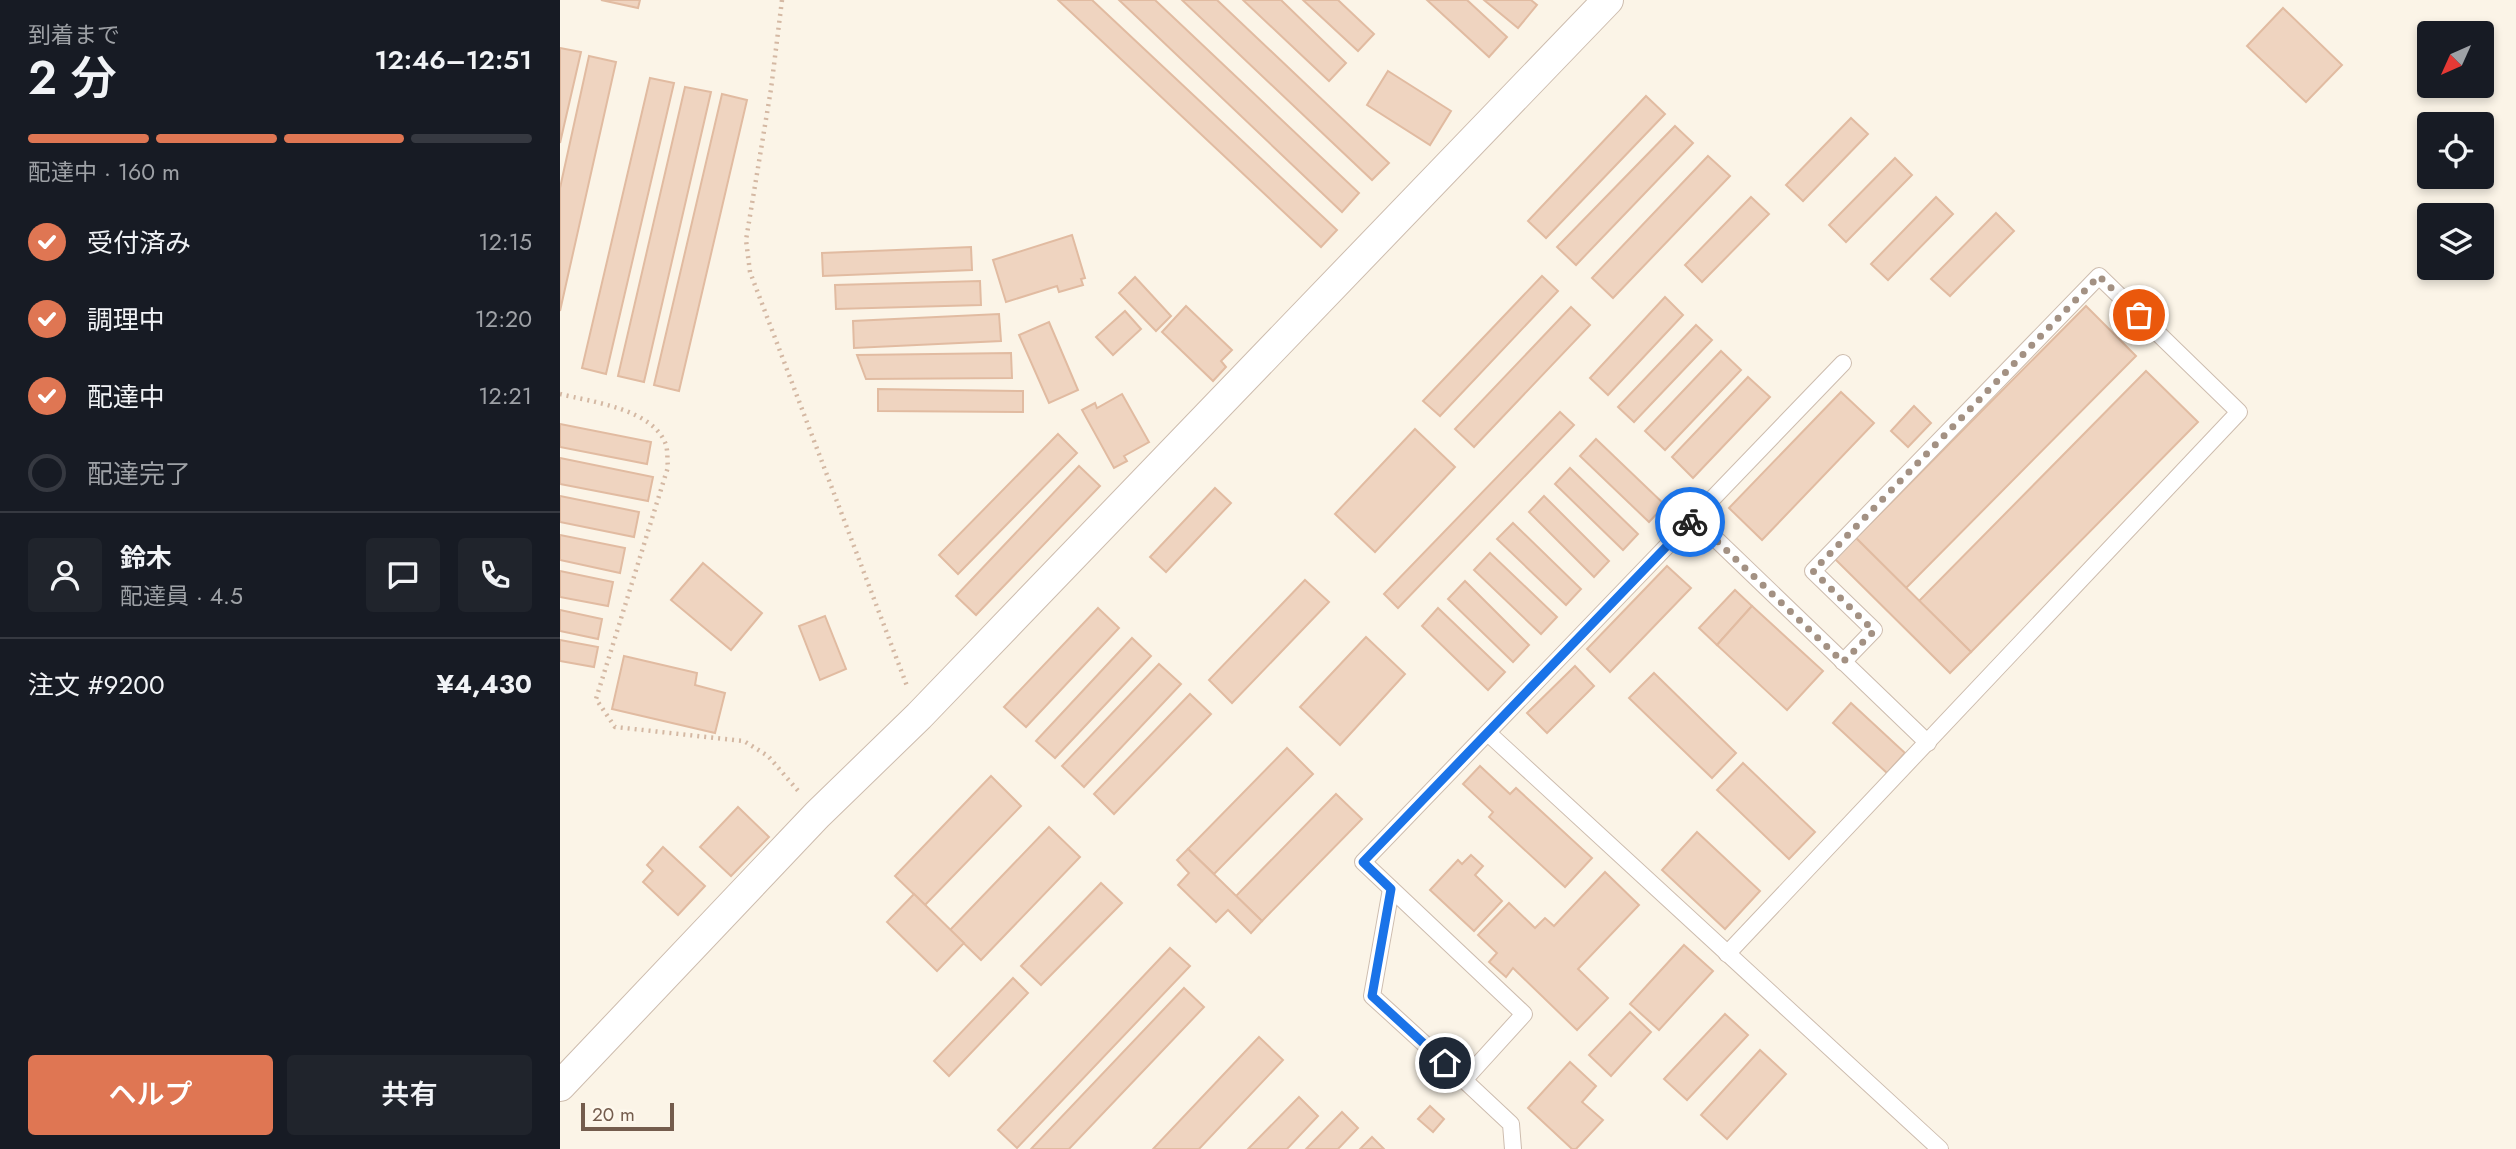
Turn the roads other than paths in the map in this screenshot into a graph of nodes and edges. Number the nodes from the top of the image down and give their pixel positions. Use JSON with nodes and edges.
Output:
{"nodes":[{"id":1,"x":1608,"y":0,"type":"edge"},
{"id":2,"x":1843,"y":363,"type":"dead end"},
{"id":3,"x":1694,"y":519,"type":"junction"},
{"id":4,"x":1843,"y":662,"type":"junction"},
{"id":5,"x":1488,"y":733,"type":"junction"},
{"id":6,"x":1928,"y":743,"type":"junction"},
{"id":7,"x":1391,"y":889,"type":"junction"},
{"id":8,"x":1727,"y":954,"type":"junction"},
{"id":9,"x":1464,"y":1080,"type":"junction"},
{"id":10,"x":560,"y":1086,"type":"edge"},
{"id":11,"x":1513,"y":1149,"type":"edge"},
{"id":12,"x":1940,"y":1149,"type":"edge"}],
"edges":[{"from":1,"to":10,"type":"street"},
{"from":2,"to":3,"type":"lane"},
{"from":3,"to":4,"type":"lane"},
{"from":3,"to":5,"type":"lane"},
{"from":4,"to":6,"type":"lane"},
{"from":4,"to":6,"type":"lane"},
{"from":5,"to":7,"type":"lane"},
{"from":5,"to":8,"type":"lane"},
{"from":6,"to":8,"type":"lane"},
{"from":7,"to":9,"type":"lane"},
{"from":7,"to":9,"type":"lane"},
{"from":8,"to":12,"type":"lane"},
{"from":9,"to":11,"type":"lane"}]}
